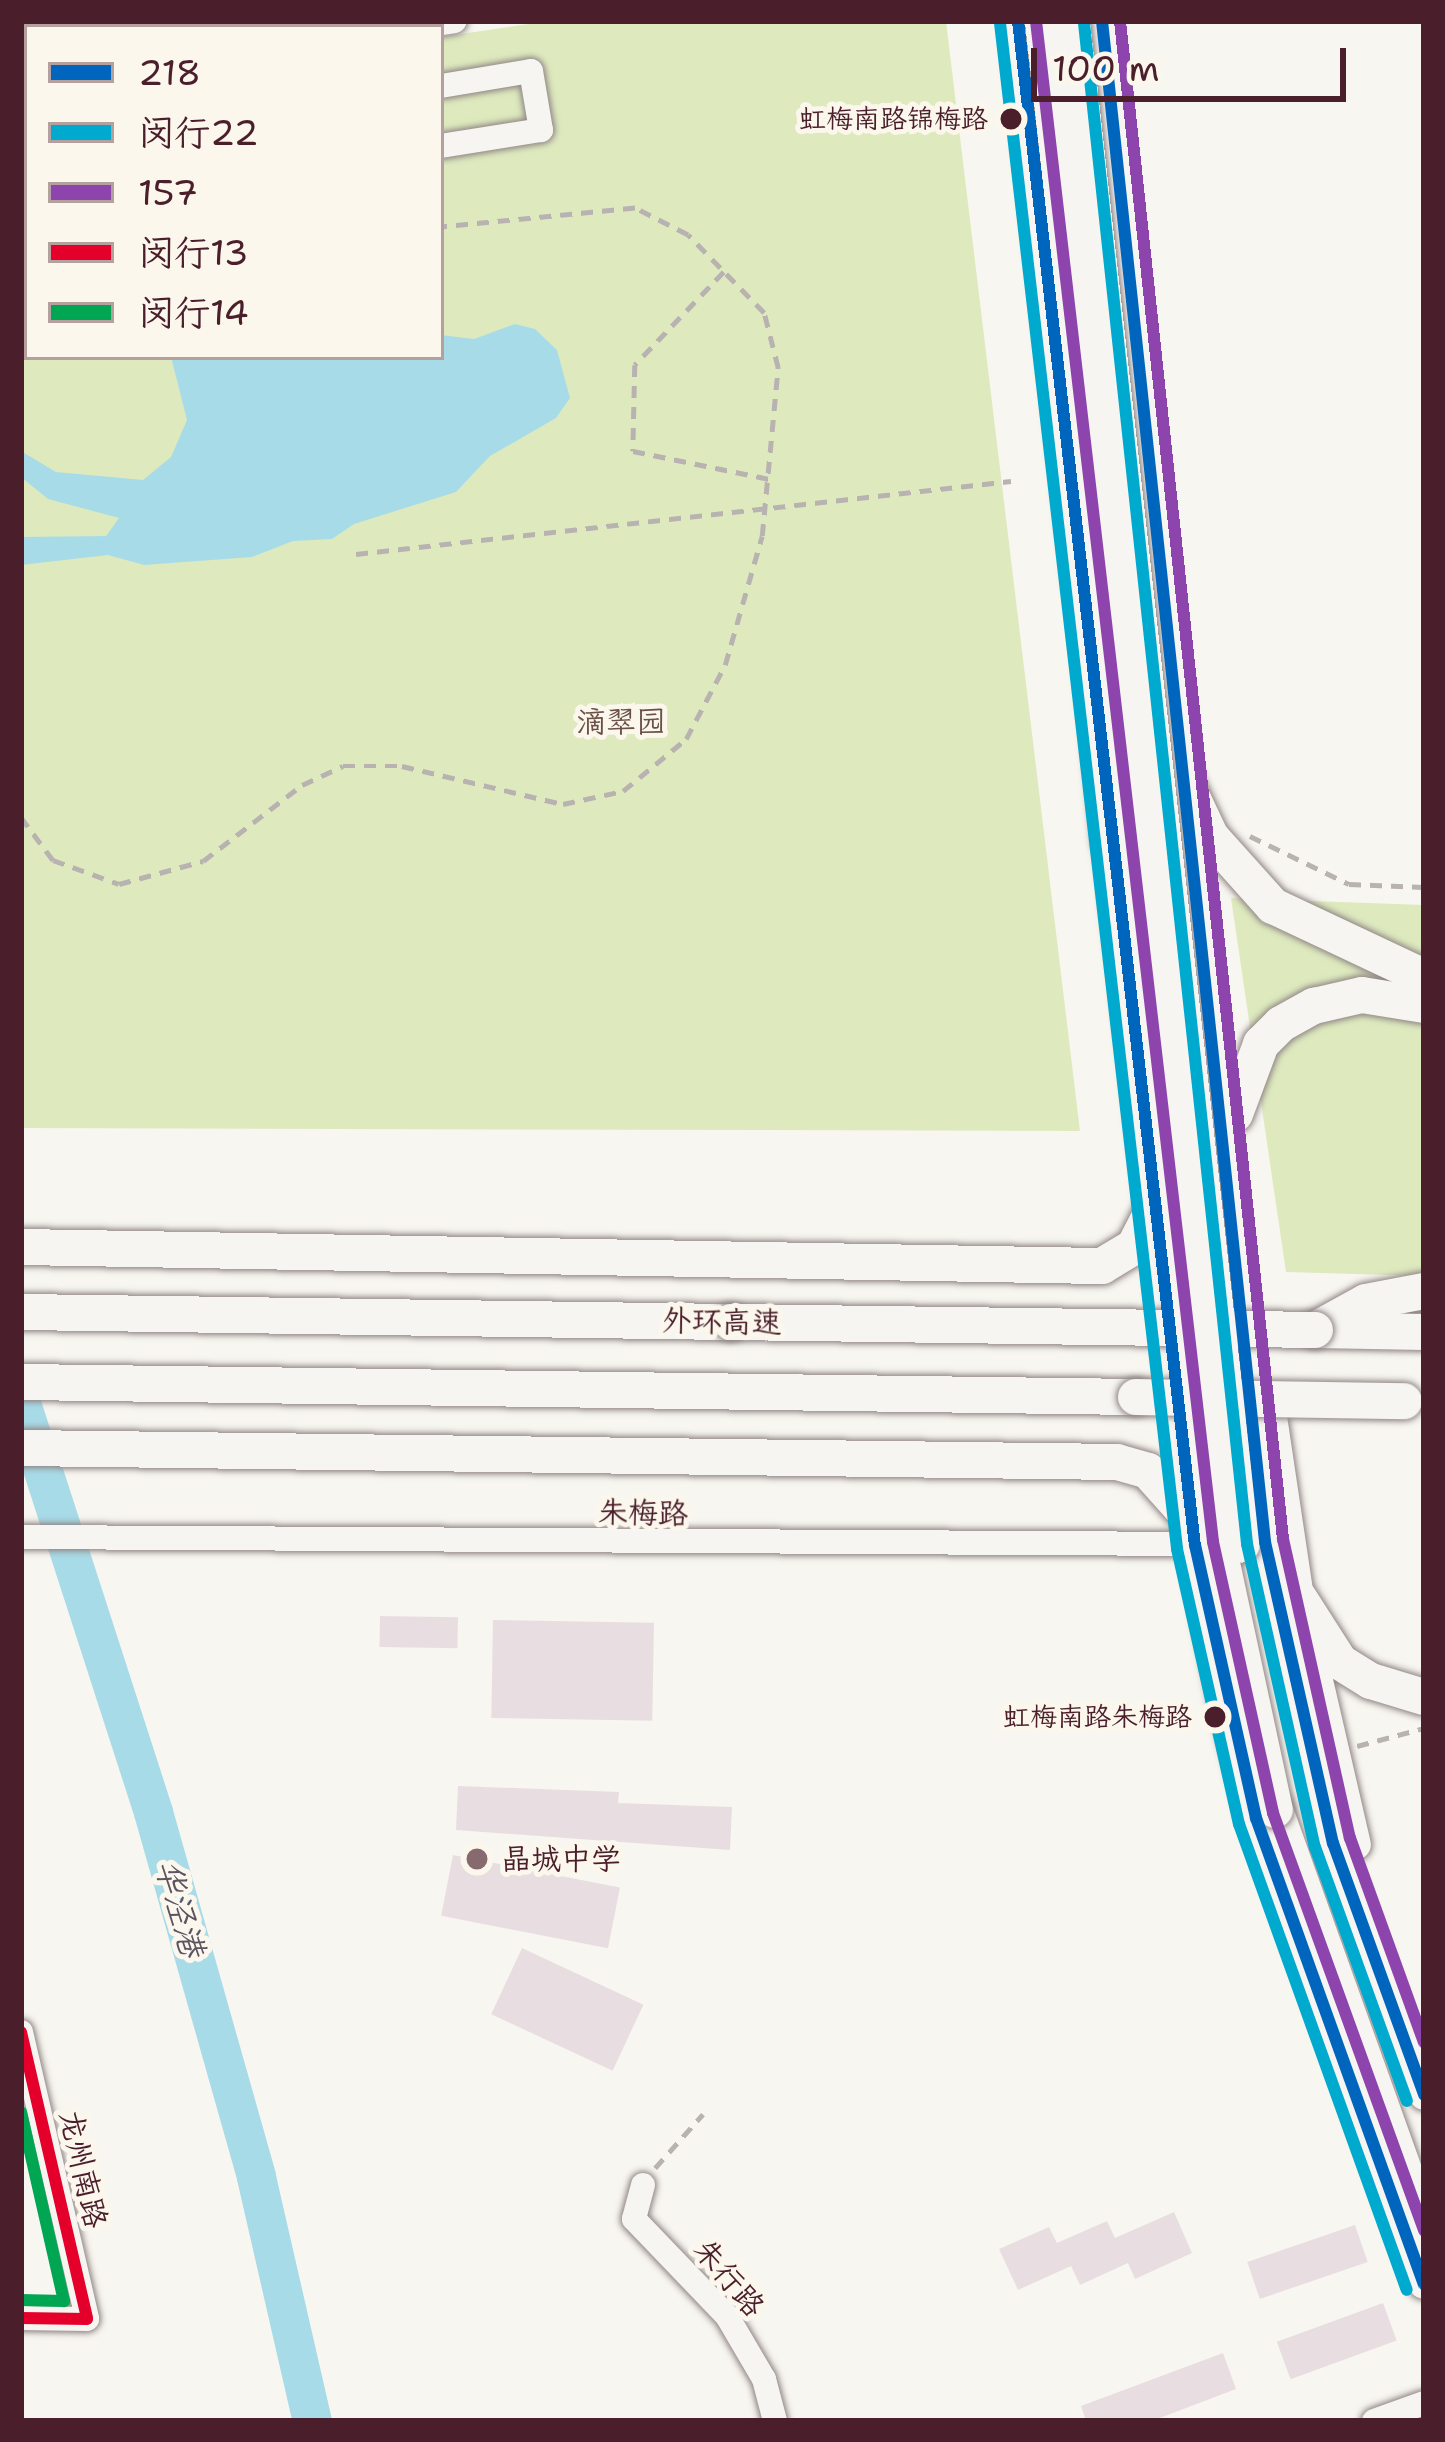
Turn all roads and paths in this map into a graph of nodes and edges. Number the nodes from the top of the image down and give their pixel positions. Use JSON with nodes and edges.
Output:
{"nodes":[{"id":1,"x":1018,"y":21,"type":"edge"},
{"id":2,"x":1029,"y":21,"type":"edge"},
{"id":3,"x":1043,"y":21,"type":"edge"},
{"id":4,"x":1072,"y":21,"type":"edge"},
{"id":5,"x":1102,"y":21,"type":"edge"},
{"id":6,"x":444,"y":85,"type":"edge"},
{"id":7,"x":444,"y":146,"type":"edge"},
{"id":8,"x":444,"y":227,"type":"edge"},
{"id":9,"x":725,"y":271,"type":"junction"},
{"id":10,"x":769,"y":479,"type":"junction"},
{"id":11,"x":1011,"y":481,"type":"dead end"},
{"id":12,"x":765,"y":508,"type":"junction"},
{"id":13,"x":356,"y":554,"type":"dead end"},
{"id":14,"x":1184,"y":780,"type":"junction"},
{"id":15,"x":21,"y":817,"type":"edge"},
{"id":16,"x":1245,"y":833,"type":"dead end"},
{"id":17,"x":1235,"y":836,"type":"dead end"},
{"id":18,"x":1111,"y":842,"type":"junction"},
{"id":19,"x":1191,"y":847,"type":"junction"},
{"id":20,"x":1245,"y":849,"type":"dead end"},
{"id":21,"x":1424,"y":887,"type":"edge"},
{"id":22,"x":1419,"y":994,"type":"edge"},
{"id":23,"x":1235,"y":1114,"type":"junction"},
{"id":24,"x":1153,"y":1210,"type":"junction"},
{"id":25,"x":29,"y":1247,"type":"edge"},
{"id":26,"x":1424,"y":1291,"type":"edge"},
{"id":27,"x":21,"y":1312,"type":"edge"},
{"id":28,"x":1315,"y":1330,"type":"junction"},
{"id":29,"x":1424,"y":1332,"type":"edge"},
{"id":30,"x":21,"y":1382,"type":"edge"},
{"id":31,"x":1418,"y":1405,"type":"edge"},
{"id":32,"x":21,"y":1448,"type":"edge"},
{"id":33,"x":1193,"y":1532,"type":"junction"},
{"id":34,"x":22,"y":1537,"type":"edge"},
{"id":35,"x":1264,"y":1542,"type":"junction"},
{"id":36,"x":1299,"y":1598,"type":"junction"},
{"id":37,"x":1424,"y":1697,"type":"edge"},
{"id":38,"x":1424,"y":1728,"type":"edge"},
{"id":39,"x":1335,"y":1766,"type":"junction"},
{"id":40,"x":21,"y":2032,"type":"edge"},
{"id":41,"x":1424,"y":2038,"type":"edge"},
{"id":42,"x":1420,"y":2085,"type":"edge"},
{"id":43,"x":703,"y":2114,"type":"dead end"},
{"id":44,"x":1424,"y":2162,"type":"edge"},
{"id":45,"x":643,"y":2185,"type":"joint"},
{"id":46,"x":1424,"y":2226,"type":"edge"},
{"id":47,"x":1424,"y":2284,"type":"edge"},
{"id":48,"x":21,"y":2318,"type":"edge"},
{"id":49,"x":1424,"y":2403,"type":"edge"},
{"id":50,"x":775,"y":2421,"type":"edge"},
{"id":51,"x":1374,"y":2421,"type":"edge"}],
"edges":[{"from":1,"to":18,"type":"main road"},
{"from":2,"to":18,"type":"highway"},
{"from":3,"to":46,"type":"highway","bridge":true},
{"from":4,"to":44,"type":"highway","bridge":true},
{"from":5,"to":14,"type":"main road"},
{"from":6,"to":7,"type":"street"},
{"from":8,"to":9,"type":"path"},
{"from":9,"to":10,"type":"path"},
{"from":9,"to":10,"type":"path"},
{"from":10,"to":12,"type":"path"},
{"from":11,"to":12,"type":"path"},
{"from":12,"to":13,"type":"path"},
{"from":12,"to":15,"type":"path"},
{"from":14,"to":19,"type":"main road"},
{"from":14,"to":22,"type":"highway"},
{"from":16,"to":21,"type":"path"},
{"from":17,"to":20,"type":"path"},
{"from":18,"to":24,"type":"main road"},
{"from":19,"to":23,"type":"main road"},
{"from":19,"to":35,"type":"main road"},
{"from":22,"to":23,"type":"highway"},
{"from":23,"to":36,"type":"main road"},
{"from":24,"to":25,"type":"highway"},
{"from":24,"to":33,"type":"main road"},
{"from":26,"to":28,"type":"highway"},
{"from":27,"to":28,"type":"highway","name":"外环高速","bridge":true},
{"from":28,"to":29,"type":"highway","name":"外环高速"},
{"from":30,"to":31,"type":"highway","bridge":true},
{"from":32,"to":33,"type":"highway"},
{"from":33,"to":34,"type":"street","name":"朱梅路"},
{"from":33,"to":35,"type":"street","name":"朱梅路"},
{"from":33,"to":47,"type":"main road"},
{"from":35,"to":42,"type":"main road"},
{"from":36,"to":37,"type":"highway"},
{"from":36,"to":39,"type":"main road"},
{"from":38,"to":39,"type":"path"},
{"from":39,"to":41,"type":"main road"},
{"from":40,"to":48,"type":"street","name":"龙州南路"},
{"from":41,"to":42,"type":"main road"},
{"from":43,"to":45,"type":"path"},
{"from":45,"to":50,"type":"street","name":"朱行路"},
{"from":49,"to":51,"type":"street"}]}
